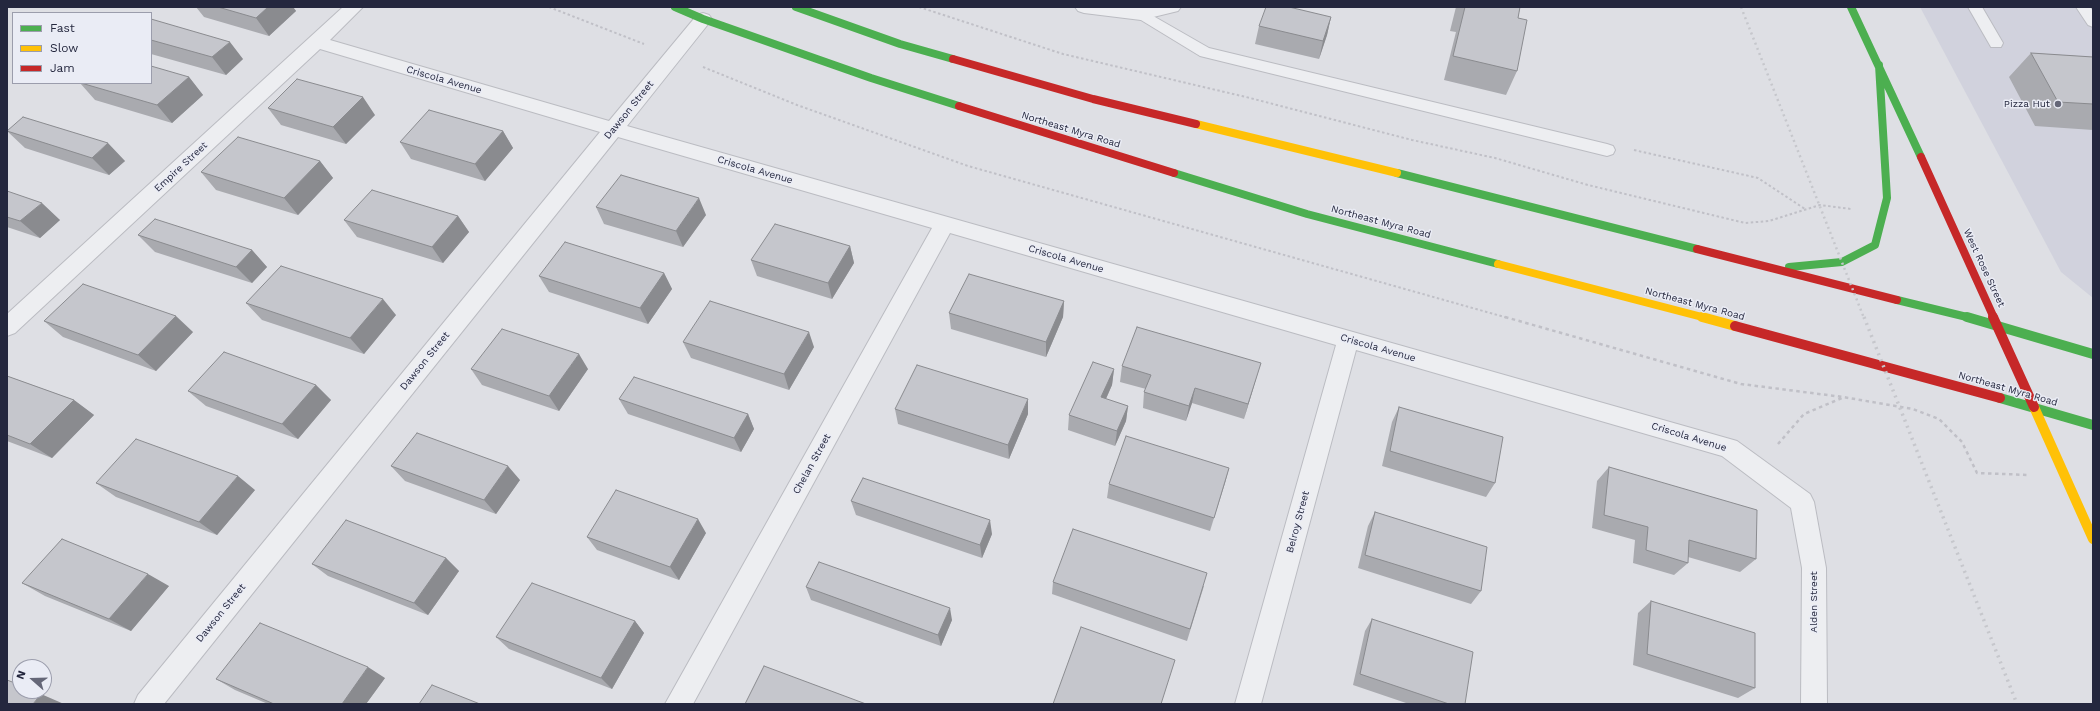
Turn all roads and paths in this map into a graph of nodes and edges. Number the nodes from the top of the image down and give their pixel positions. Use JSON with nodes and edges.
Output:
{"nodes":[{"id":1,"x":354,"y":7,"type":"edge"},
{"id":2,"x":549,"y":7,"type":"edge"},
{"id":3,"x":674,"y":7,"type":"edge"},
{"id":4,"x":796,"y":7,"type":"edge"},
{"id":5,"x":919,"y":7,"type":"edge"},
{"id":6,"x":1084,"y":7,"type":"edge"},
{"id":7,"x":1172,"y":7,"type":"edge"},
{"id":8,"x":1851,"y":7,"type":"edge"},
{"id":9,"x":1975,"y":7,"type":"edge"},
{"id":10,"x":2083,"y":7,"type":"edge"},
{"id":11,"x":1141,"y":14,"type":"junction"},
{"id":12,"x":703,"y":19,"type":"junction"},
{"id":13,"x":2093,"y":22,"type":"edge"},
{"id":14,"x":317,"y":42,"type":"junction"},
{"id":15,"x":1996,"y":43,"type":"dead end"},
{"id":16,"x":674,"y":56,"type":"junction"},
{"id":17,"x":1879,"y":65,"type":"junction"},
{"id":18,"x":613,"y":129,"type":"junction"},
{"id":19,"x":1607,"y":150,"type":"joint"},
{"id":20,"x":1806,"y":209,"type":"junction"},
{"id":21,"x":1883,"y":214,"type":"junction"},
{"id":22,"x":945,"y":224,"type":"junction"},
{"id":23,"x":1771,"y":268,"type":"junction"},
{"id":24,"x":1998,"y":325,"type":"junction"},
{"id":25,"x":7,"y":327,"type":"edge"},
{"id":26,"x":1348,"y":339,"type":"junction"},
{"id":27,"x":2093,"y":354,"type":"edge"},
{"id":28,"x":1844,"y":397,"type":"junction"},
{"id":29,"x":2034,"y":407,"type":"junction"},
{"id":30,"x":2093,"y":425,"type":"edge"},
{"id":31,"x":1758,"y":470,"type":"junction"},
{"id":32,"x":2065,"y":477,"type":"junction"},
{"id":33,"x":1802,"y":502,"type":"joint"},
{"id":34,"x":2093,"y":539,"type":"edge"},
{"id":35,"x":147,"y":704,"type":"edge"},
{"id":36,"x":678,"y":704,"type":"edge"},
{"id":37,"x":1248,"y":704,"type":"edge"},
{"id":38,"x":1814,"y":704,"type":"edge"}],
"edges":[{"from":1,"to":14,"type":"street","name":"Empire Street"},
{"from":2,"to":16,"type":"path"},
{"from":3,"to":12,"type":"main road","name":"Northeast Myra Road"},
{"from":4,"to":23,"type":"main road"},
{"from":5,"to":20,"type":"path"},
{"from":6,"to":11,"type":"street"},
{"from":7,"to":11,"type":"street"},
{"from":8,"to":17,"type":"main road","name":"West Rose Street"},
{"from":9,"to":15,"type":"lane"},
{"from":10,"to":13,"type":"lane"},
{"from":11,"to":19,"type":"lane"},
{"from":12,"to":16,"type":"street","name":"Dawson Street"},
{"from":12,"to":29,"type":"main road","name":"Northeast Myra Road"},
{"from":14,"to":18,"type":"street","name":"Criscola Avenue"},
{"from":14,"to":25,"type":"street","name":"Empire Street"},
{"from":16,"to":18,"type":"street","name":"Dawson Street"},
{"from":16,"to":28,"type":"path"},
{"from":17,"to":21,"type":"main road"},
{"from":17,"to":24,"type":"main road","name":"West Rose Street"},
{"from":18,"to":22,"type":"street","name":"Criscola Avenue"},
{"from":18,"to":35,"type":"street","name":"Dawson Street"},
{"from":19,"to":20,"type":"path"},
{"from":20,"to":21,"type":"path"},
{"from":21,"to":23,"type":"main road"},
{"from":22,"to":26,"type":"street","name":"Criscola Avenue"},
{"from":22,"to":36,"type":"street","name":"Chelan Street"},
{"from":23,"to":24,"type":"main road"},
{"from":24,"to":27,"type":"main road"},
{"from":24,"to":29,"type":"main road","name":"West Rose Street"},
{"from":26,"to":31,"type":"street","name":"Criscola Avenue"},
{"from":26,"to":37,"type":"street","name":"Belroy Street"},
{"from":28,"to":31,"type":"path"},
{"from":28,"to":32,"type":"path"},
{"from":29,"to":30,"type":"main road","name":"Northeast Myra Road"},
{"from":29,"to":32,"type":"main road","name":"West Rose Street"},
{"from":31,"to":33,"type":"street","name":"Criscola Avenue"},
{"from":32,"to":34,"type":"main road","name":"West Rose Street"},
{"from":33,"to":38,"type":"street","name":"Alden Street"}]}
